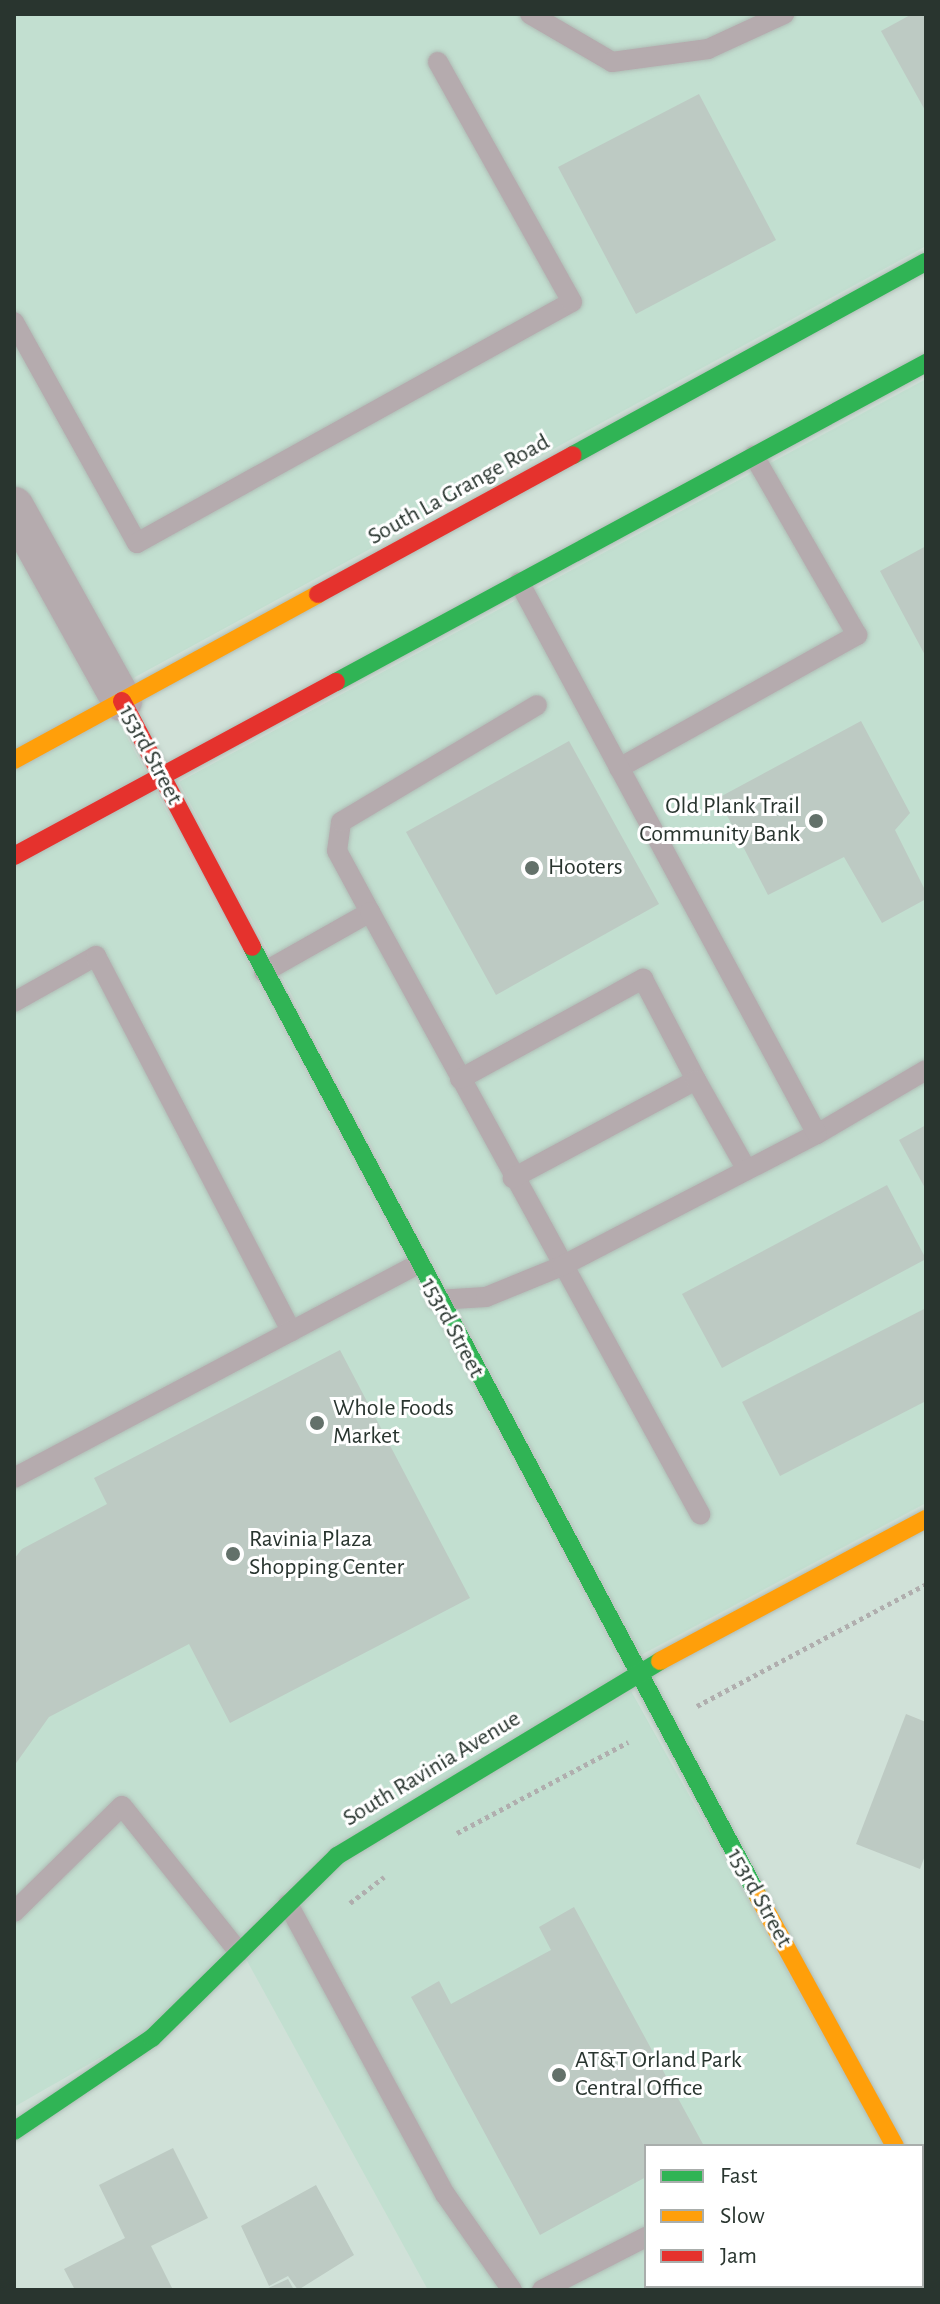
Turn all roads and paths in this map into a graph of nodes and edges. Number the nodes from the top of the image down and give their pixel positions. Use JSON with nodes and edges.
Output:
{"nodes":[{"id":1,"x":530,"y":14,"type":"edge"},
{"id":2,"x":784,"y":14,"type":"edge"},
{"id":3,"x":746,"y":23,"type":"edge"},
{"id":4,"x":438,"y":62,"type":"dead end"},
{"id":5,"x":926,"y":262,"type":"edge"},
{"id":6,"x":14,"y":322,"type":"edge"},
{"id":7,"x":926,"y":363,"type":"edge"},
{"id":8,"x":754,"y":456,"type":"junction"},
{"id":9,"x":14,"y":507,"type":"edge"},
{"id":10,"x":519,"y":582,"type":"junction"},
{"id":11,"x":122,"y":701,"type":"junction"},
{"id":12,"x":537,"y":705,"type":"dead end"},
{"id":13,"x":14,"y":760,"type":"edge"},
{"id":14,"x":619,"y":768,"type":"junction"},
{"id":15,"x":160,"y":775,"type":"junction"},
{"id":16,"x":14,"y":856,"type":"edge"},
{"id":17,"x":370,"y":912,"type":"junction"},
{"id":18,"x":264,"y":972,"type":"junction"},
{"id":19,"x":14,"y":1002,"type":"edge"},
{"id":20,"x":926,"y":1070,"type":"edge"},
{"id":21,"x":460,"y":1079,"type":"junction"},
{"id":22,"x":696,"y":1080,"type":"junction"},
{"id":23,"x":817,"y":1134,"type":"junction"},
{"id":24,"x":747,"y":1170,"type":"junction"},
{"id":25,"x":513,"y":1178,"type":"junction"},
{"id":26,"x":419,"y":1264,"type":"junction"},
{"id":27,"x":562,"y":1266,"type":"junction"},
{"id":28,"x":437,"y":1300,"type":"junction"},
{"id":29,"x":291,"y":1331,"type":"junction"},
{"id":30,"x":14,"y":1478,"type":"edge"},
{"id":31,"x":700,"y":1514,"type":"dead end"},
{"id":32,"x":926,"y":1519,"type":"edge"},
{"id":33,"x":926,"y":1584,"type":"edge"},
{"id":34,"x":636,"y":1674,"type":"junction"},
{"id":35,"x":712,"y":1698,"type":"dead end"},
{"id":36,"x":288,"y":1904,"type":"junction"},
{"id":37,"x":14,"y":1912,"type":"edge"},
{"id":38,"x":239,"y":1952,"type":"junction"},
{"id":39,"x":14,"y":2131,"type":"edge"},
{"id":40,"x":894,"y":2144,"type":"edge"},
{"id":41,"x":644,"y":2238,"type":"edge"},
{"id":42,"x":512,"y":2290,"type":"edge"},
{"id":43,"x":542,"y":2290,"type":"edge"}],
"edges":[{"from":1,"to":3,"type":"lane"},
{"from":2,"to":3,"type":"lane"},
{"from":4,"to":6,"type":"lane"},
{"from":5,"to":11,"type":"main road","name":"South La Grange Road"},
{"from":7,"to":8,"type":"main road"},
{"from":8,"to":10,"type":"main road"},
{"from":8,"to":14,"type":"lane"},
{"from":9,"to":11,"type":"street","name":"153rd Street"},
{"from":10,"to":14,"type":"lane"},
{"from":10,"to":15,"type":"main road"},
{"from":11,"to":13,"type":"main road","name":"South La Grange Road"},
{"from":11,"to":15,"type":"main road","name":"153rd Street"},
{"from":12,"to":17,"type":"lane"},
{"from":14,"to":23,"type":"lane"},
{"from":15,"to":16,"type":"main road"},
{"from":15,"to":18,"type":"main road","name":"153rd Street"},
{"from":17,"to":18,"type":"lane"},
{"from":17,"to":21,"type":"lane"},
{"from":18,"to":26,"type":"main road","name":"153rd Street"},
{"from":19,"to":29,"type":"lane"},
{"from":20,"to":23,"type":"lane"},
{"from":21,"to":22,"type":"lane"},
{"from":21,"to":25,"type":"lane"},
{"from":22,"to":24,"type":"lane"},
{"from":22,"to":25,"type":"lane"},
{"from":23,"to":24,"type":"lane"},
{"from":24,"to":27,"type":"lane"},
{"from":25,"to":27,"type":"lane"},
{"from":26,"to":28,"type":"main road","name":"153rd Street"},
{"from":26,"to":29,"type":"lane"},
{"from":27,"to":28,"type":"lane"},
{"from":27,"to":31,"type":"lane"},
{"from":28,"to":34,"type":"main road","name":"153rd Street"},
{"from":29,"to":30,"type":"lane"},
{"from":32,"to":34,"type":"main road","name":"South Ravinia Avenue"},
{"from":33,"to":35,"type":"path"},
{"from":34,"to":36,"type":"main road","name":"South Ravinia Avenue"},
{"from":34,"to":40,"type":"main road","name":"153rd Street"},
{"from":36,"to":38,"type":"main road","name":"South Ravinia Avenue"},
{"from":36,"to":42,"type":"lane"},
{"from":37,"to":38,"type":"lane"},
{"from":38,"to":39,"type":"main road","name":"South Ravinia Avenue"},
{"from":41,"to":43,"type":"lane"}]}
